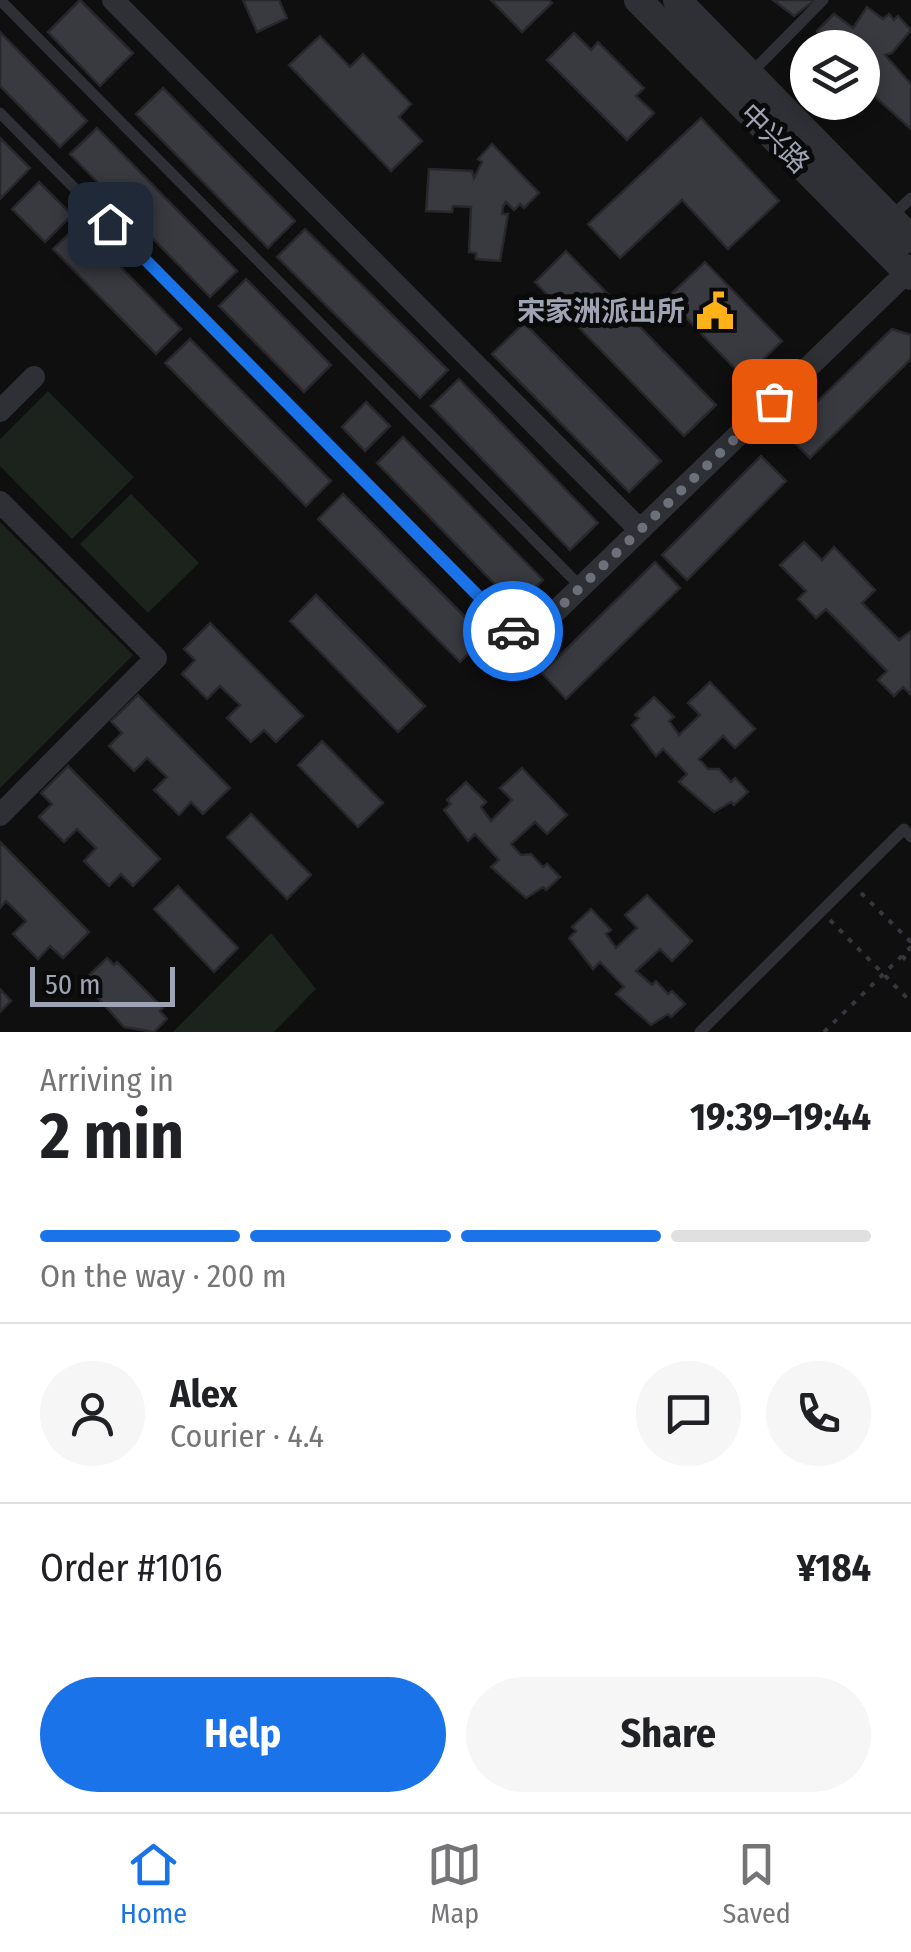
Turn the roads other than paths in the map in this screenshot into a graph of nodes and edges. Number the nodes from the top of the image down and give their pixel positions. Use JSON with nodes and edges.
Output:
{"nodes":[{"id":1,"x":0,"y":0,"type":"edge"},
{"id":2,"x":112,"y":0,"type":"edge"},
{"id":3,"x":638,"y":0,"type":"edge"},
{"id":4,"x":678,"y":0,"type":"edge"},
{"id":5,"x":822,"y":0,"type":"edge"},
{"id":6,"x":750,"y":74,"type":"junction"},
{"id":7,"x":0,"y":113,"type":"edge"},
{"id":8,"x":901,"y":208,"type":"edge"},
{"id":9,"x":911,"y":239,"type":"edge"},
{"id":10,"x":909,"y":274,"type":"edge"},
{"id":11,"x":34,"y":377,"type":"dead end"},
{"id":12,"x":0,"y":412,"type":"edge"},
{"id":13,"x":0,"y":502,"type":"edge"},
{"id":14,"x":640,"y":530,"type":"junction"},
{"id":15,"x":581,"y":588,"type":"junction"},
{"id":16,"x":524,"y":642,"type":"joint"},
{"id":17,"x":0,"y":815,"type":"edge"},
{"id":18,"x":911,"y":837,"type":"edge"},
{"id":19,"x":700,"y":1032,"type":"edge"}],
"edges":[{"from":1,"to":15,"type":"lane"},
{"from":2,"to":14,"type":"street"},
{"from":3,"to":10,"type":"street","name":"中兴路"},
{"from":4,"to":6,"type":"street","name":"中兴路"},
{"from":5,"to":6,"type":"lane"},
{"from":6,"to":8,"type":"street","name":"中兴路"},
{"from":7,"to":16,"type":"lane"},
{"from":8,"to":9,"type":"street","name":"中兴路"},
{"from":10,"to":14,"type":"street"},
{"from":11,"to":12,"type":"street"},
{"from":13,"to":17,"type":"street"},
{"from":14,"to":15,"type":"street"},
{"from":15,"to":16,"type":"street"},
{"from":18,"to":19,"type":"lane"}]}
